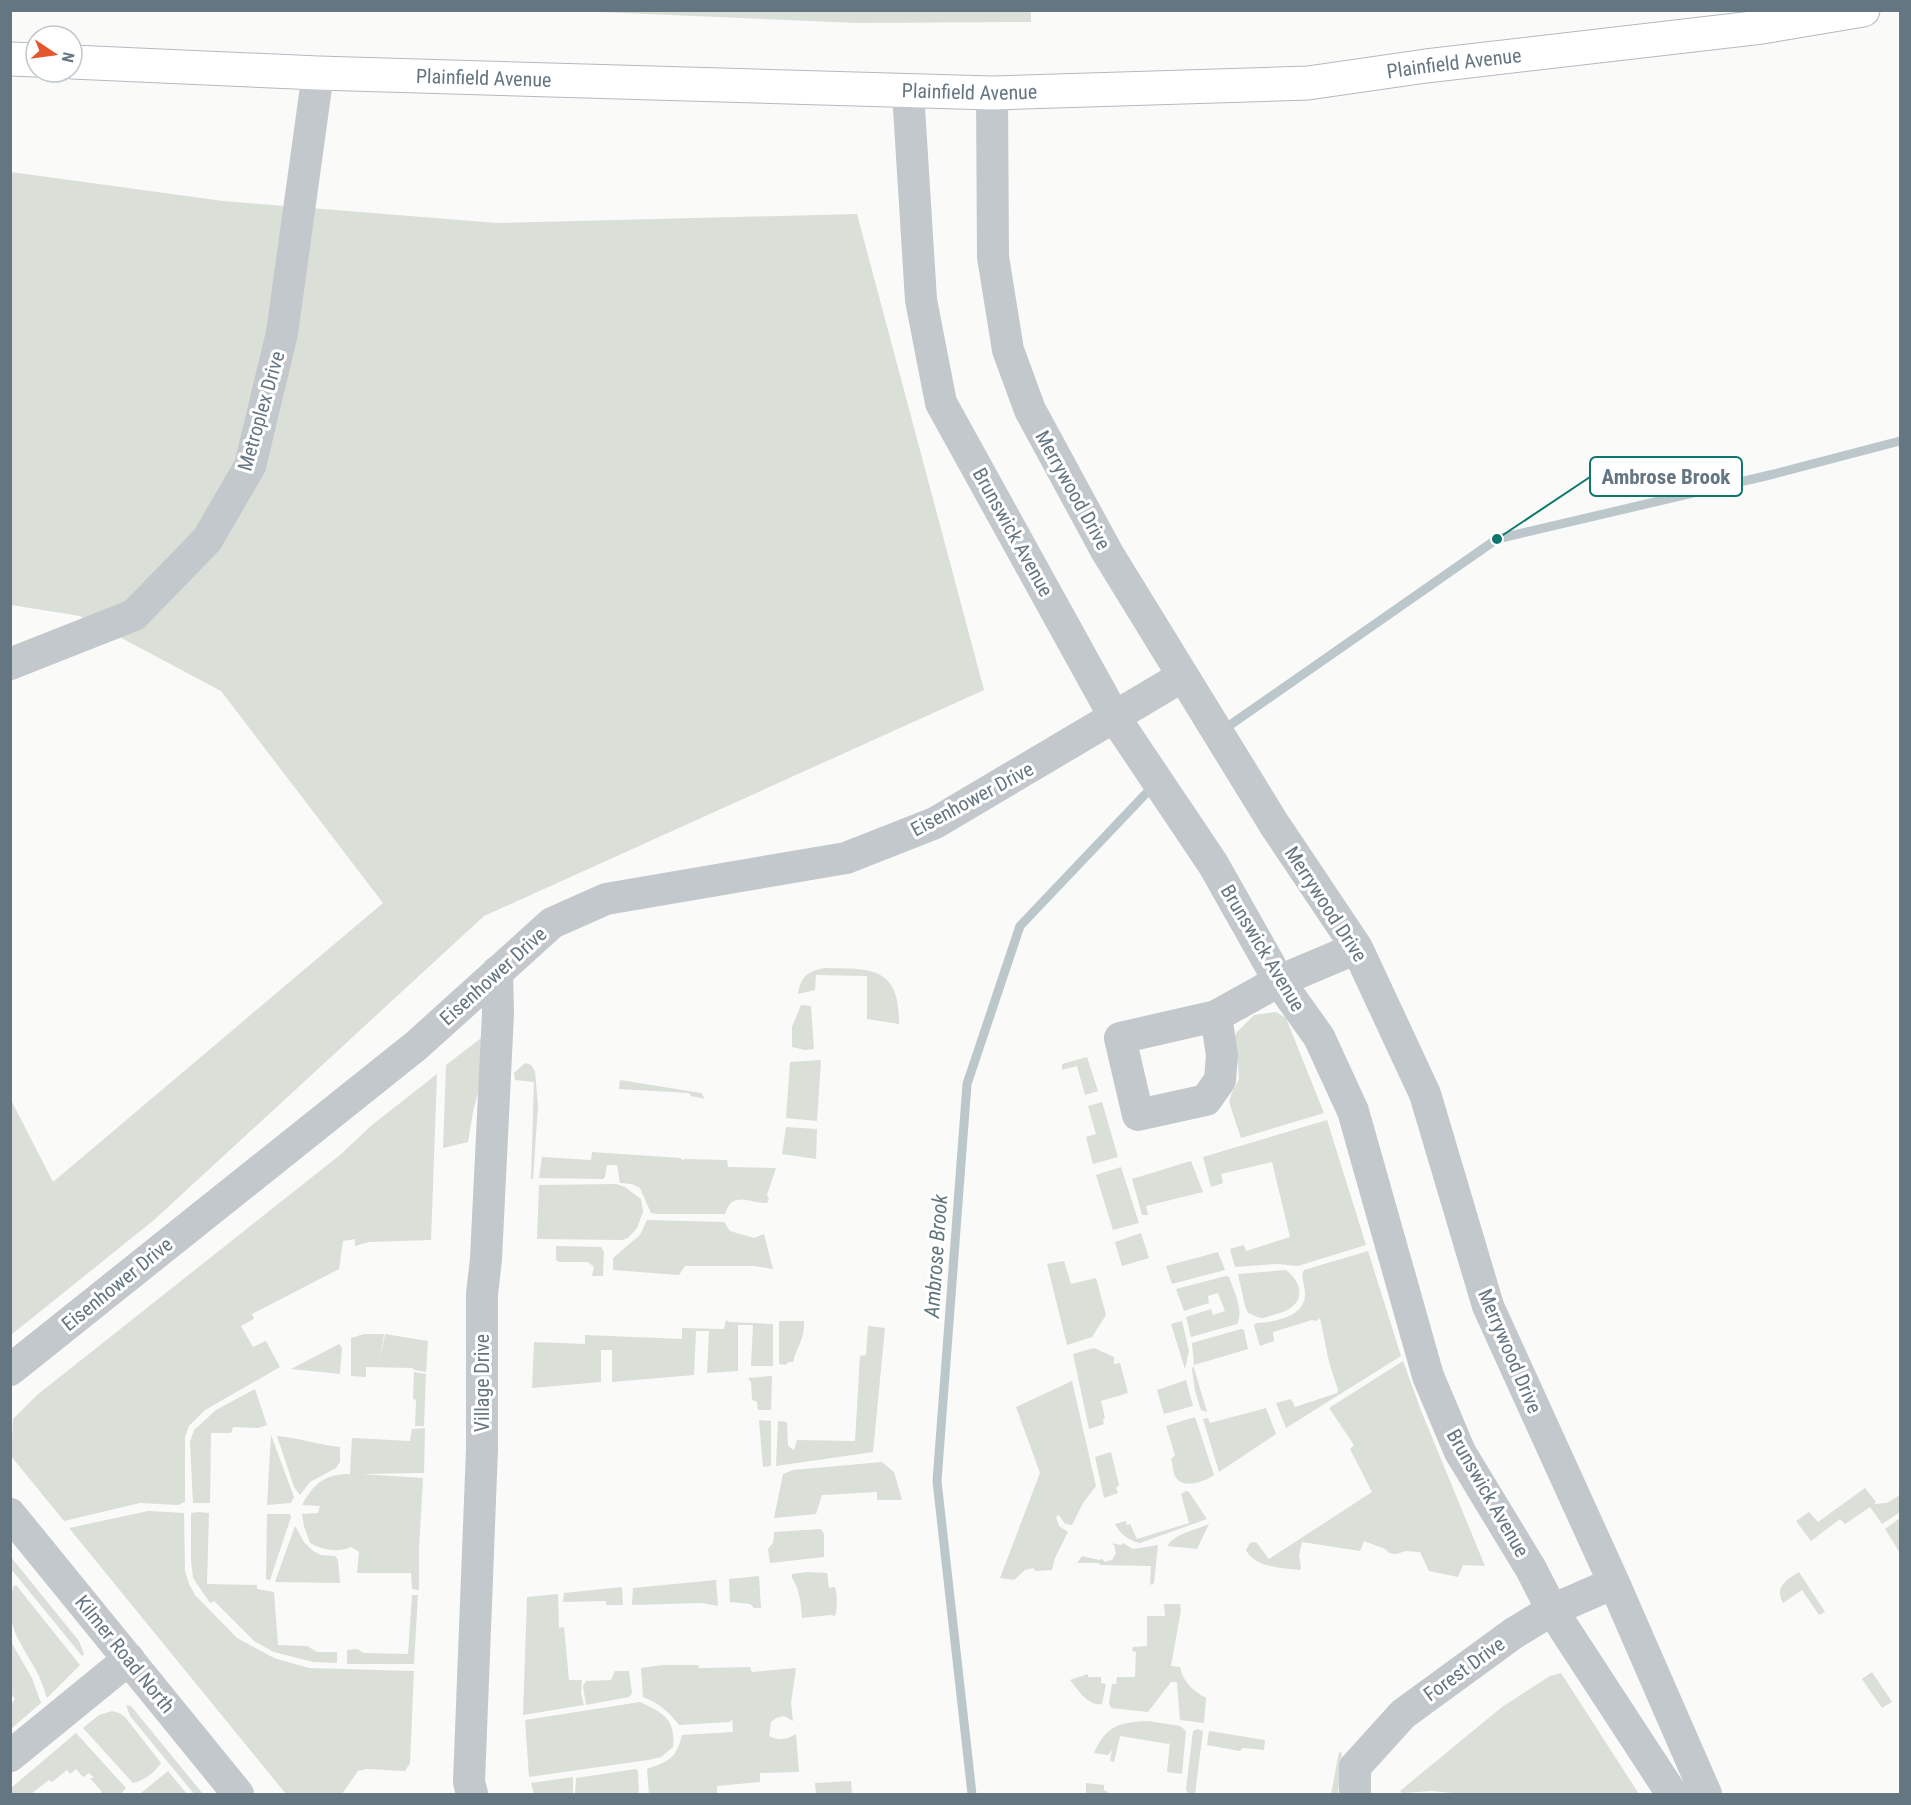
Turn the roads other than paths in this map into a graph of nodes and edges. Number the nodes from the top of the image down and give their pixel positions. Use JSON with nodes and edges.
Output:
{"nodes":[{"id":1,"x":1863,"y":10,"type":"edge"},
{"id":2,"x":84,"y":63,"type":"edge"},
{"id":3,"x":318,"y":73,"type":"junction"},
{"id":4,"x":908,"y":92,"type":"junction"},
{"id":5,"x":992,"y":93,"type":"junction"},
{"id":6,"x":10,"y":664,"type":"edge"},
{"id":7,"x":1183,"y":676,"type":"junction"},
{"id":8,"x":1116,"y":718,"type":"junction"},
{"id":9,"x":1358,"y":948,"type":"junction"},
{"id":10,"x":497,"y":972,"type":"junction"},
{"id":11,"x":1279,"y":981,"type":"junction"},
{"id":12,"x":1216,"y":1017,"type":"dead end"},
{"id":13,"x":10,"y":1370,"type":"edge"},
{"id":14,"x":10,"y":1514,"type":"edge"},
{"id":15,"x":1614,"y":1583,"type":"junction"},
{"id":16,"x":1552,"y":1610,"type":"junction"},
{"id":17,"x":129,"y":1659,"type":"junction"},
{"id":18,"x":10,"y":1756,"type":"edge"},
{"id":19,"x":238,"y":1794,"type":"edge"},
{"id":20,"x":472,"y":1794,"type":"edge"},
{"id":21,"x":1355,"y":1794,"type":"edge"},
{"id":22,"x":1672,"y":1794,"type":"edge"},
{"id":23,"x":1706,"y":1794,"type":"edge"}],
"edges":[{"from":1,"to":5,"type":"main road","name":"Plainfield Avenue"},
{"from":2,"to":3,"type":"main road","name":"Plainfield Avenue"},
{"from":3,"to":4,"type":"main road","name":"Plainfield Avenue"},
{"from":3,"to":6,"type":"street","name":"Metroplex Drive"},
{"from":4,"to":5,"type":"main road","name":"Plainfield Avenue"},
{"from":4,"to":8,"type":"street","name":"Brunswick Avenue"},
{"from":5,"to":7,"type":"street","name":"Merrywood Drive"},
{"from":7,"to":8,"type":"street","name":"Eisenhower Drive"},
{"from":7,"to":9,"type":"street","name":"Merrywood Drive"},
{"from":8,"to":10,"type":"street","name":"Eisenhower Drive"},
{"from":8,"to":11,"type":"street","name":"Brunswick Avenue"},
{"from":9,"to":11,"type":"street"},
{"from":9,"to":15,"type":"street","name":"Merrywood Drive"},
{"from":10,"to":13,"type":"street","name":"Eisenhower Drive"},
{"from":10,"to":20,"type":"street","name":"Village Drive"},
{"from":11,"to":12,"type":"street"},
{"from":11,"to":16,"type":"street","name":"Brunswick Avenue"},
{"from":14,"to":17,"type":"street","name":"Kilmer Road North"},
{"from":15,"to":16,"type":"street","name":"Forest Drive"},
{"from":15,"to":23,"type":"street","name":"Merrywood Drive"},
{"from":16,"to":21,"type":"street","name":"Forest Drive"},
{"from":16,"to":22,"type":"street","name":"Brunswick Avenue"},
{"from":17,"to":18,"type":"street"},
{"from":17,"to":19,"type":"street","name":"Kilmer Road North"}]}
